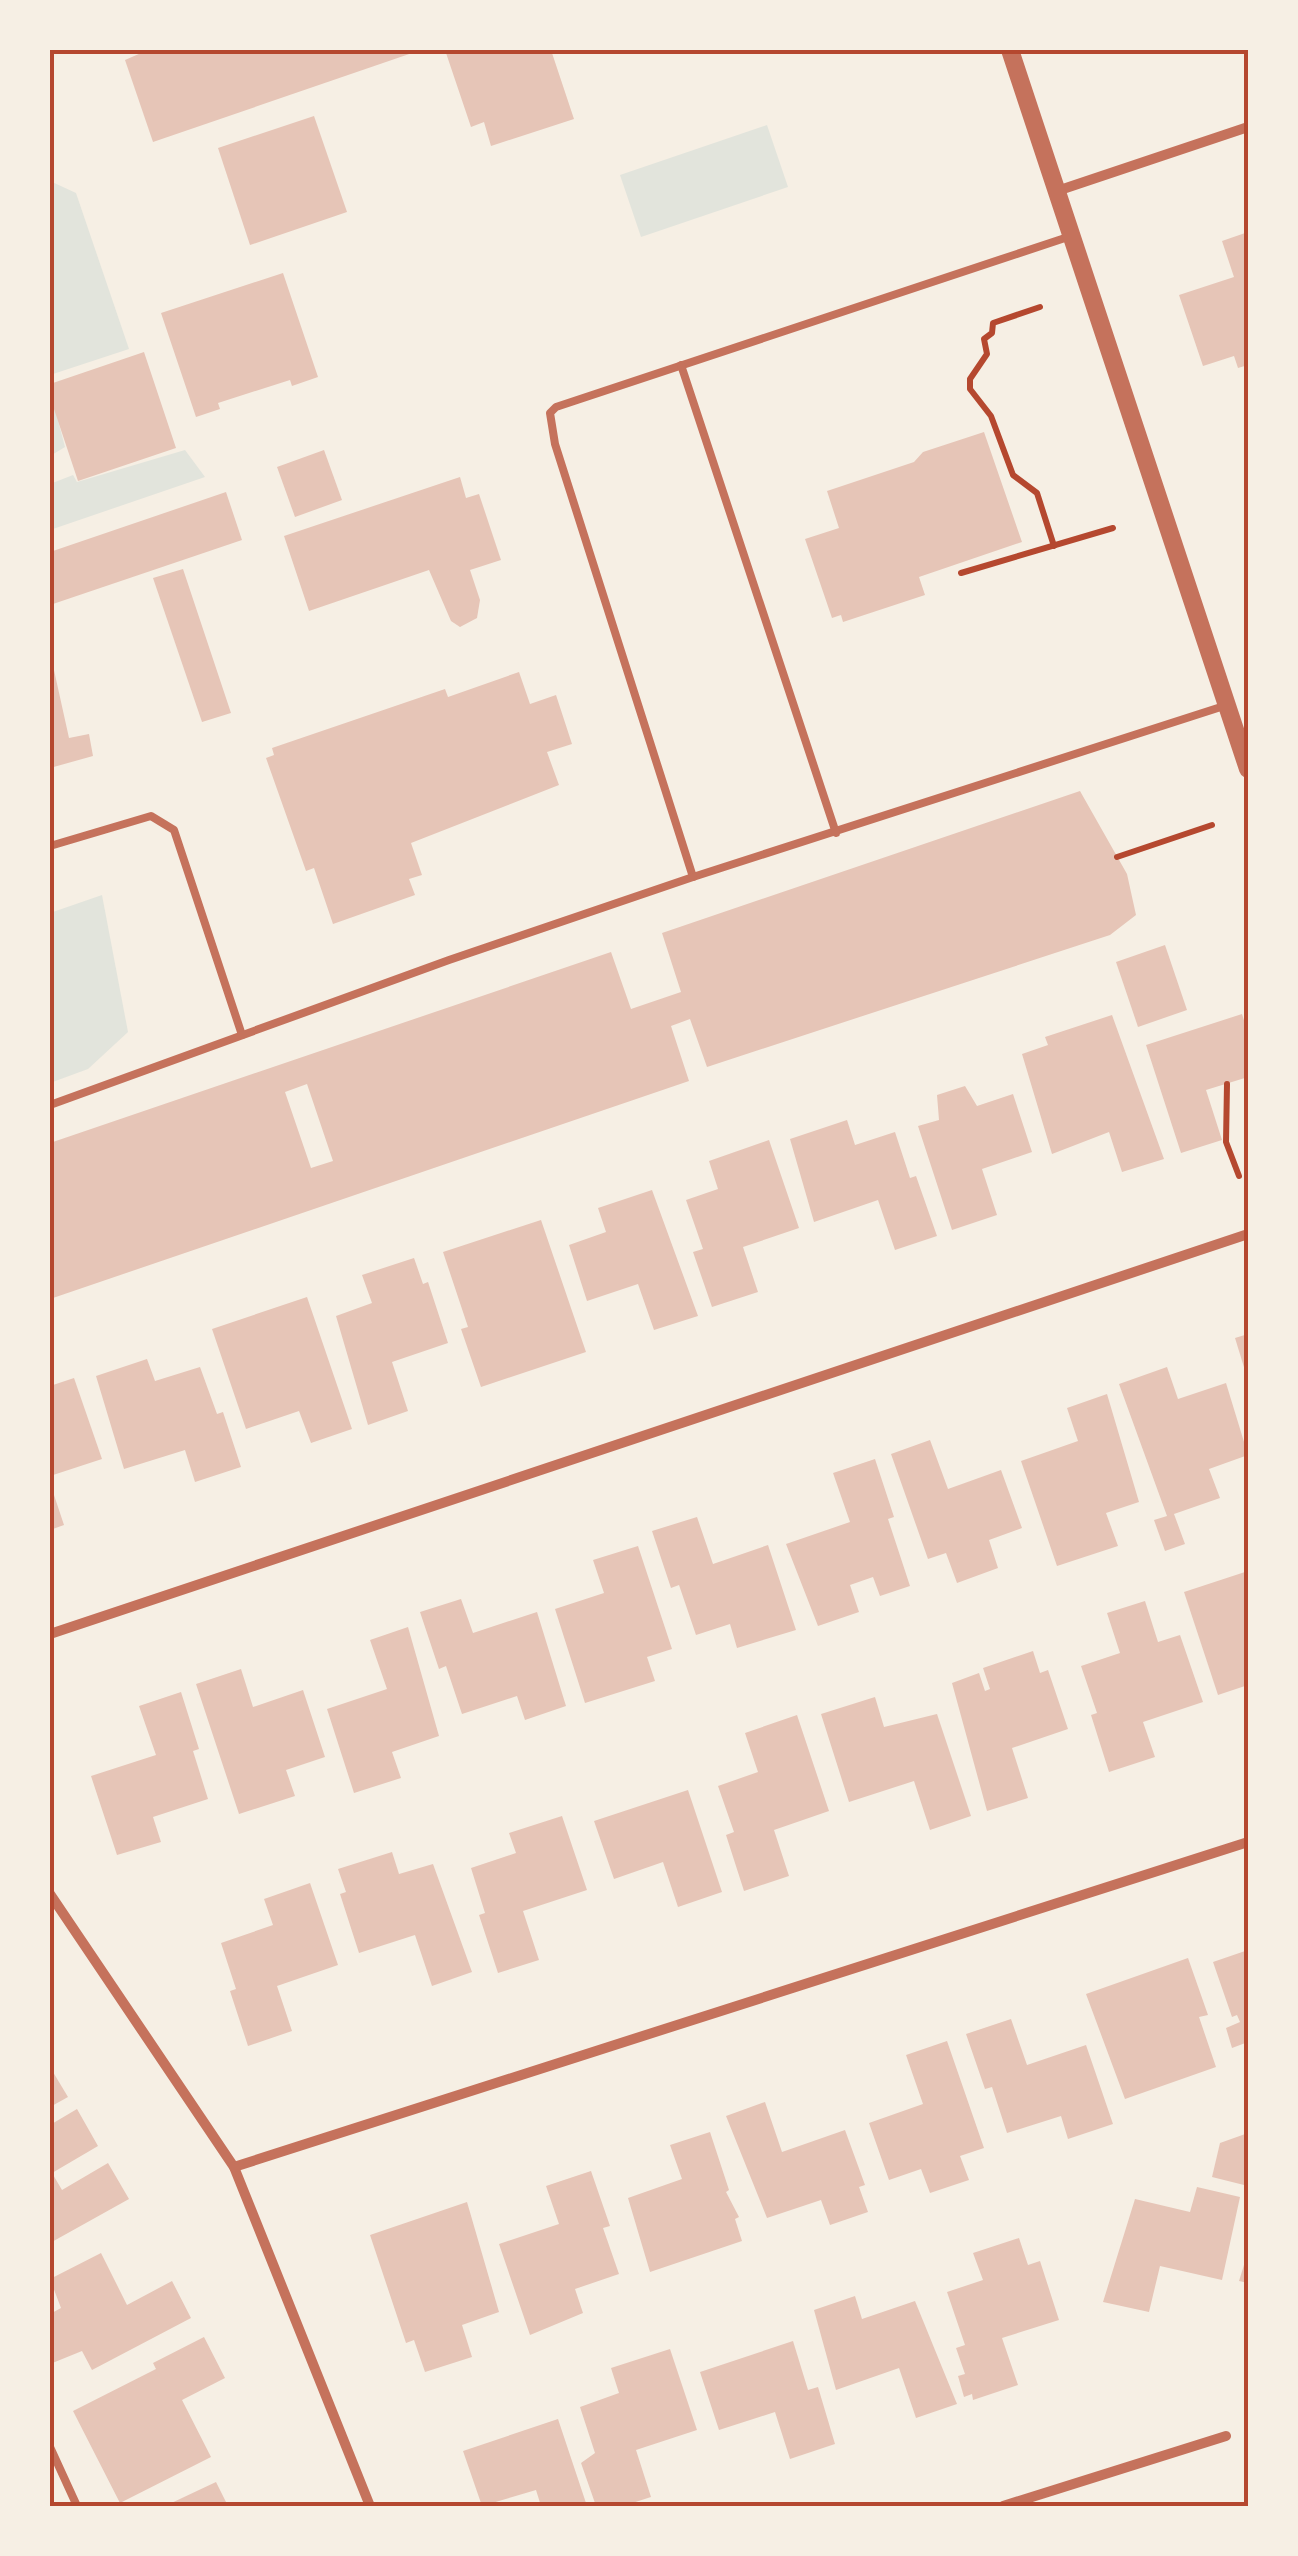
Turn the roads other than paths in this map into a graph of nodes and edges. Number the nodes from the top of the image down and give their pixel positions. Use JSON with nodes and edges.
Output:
{"nodes":[{"id":1,"x":1010,"y":50,"type":"edge"},
{"id":2,"x":1248,"y":127,"type":"edge"},
{"id":3,"x":1056,"y":191,"type":"junction"},
{"id":4,"x":1071,"y":236,"type":"junction"},
{"id":5,"x":682,"y":365,"type":"junction"},
{"id":6,"x":1227,"y":706,"type":"junction"},
{"id":7,"x":1248,"y":769,"type":"edge"},
{"id":8,"x":836,"y":833,"type":"junction"},
{"id":9,"x":50,"y":846,"type":"edge"},
{"id":10,"x":693,"y":877,"type":"junction"},
{"id":11,"x":242,"y":1035,"type":"junction"},
{"id":12,"x":50,"y":1105,"type":"edge"},
{"id":13,"x":1248,"y":1234,"type":"edge"},
{"id":14,"x":50,"y":1634,"type":"edge"},
{"id":15,"x":1248,"y":1842,"type":"edge"},
{"id":16,"x":50,"y":1894,"type":"edge"},
{"id":17,"x":234,"y":2167,"type":"junction"},
{"id":18,"x":1226,"y":2436,"type":"dead end"},
{"id":19,"x":50,"y":2447,"type":"edge"},
{"id":20,"x":77,"y":2506,"type":"edge"},
{"id":21,"x":370,"y":2506,"type":"edge"},
{"id":22,"x":1003,"y":2506,"type":"edge"}],
"edges":[{"from":1,"to":3,"type":"street"},
{"from":2,"to":3,"type":"street"},
{"from":3,"to":4,"type":"street"},
{"from":4,"to":5,"type":"lane"},
{"from":4,"to":6,"type":"street"},
{"from":5,"to":8,"type":"lane"},
{"from":5,"to":10,"type":"lane"},
{"from":6,"to":7,"type":"street"},
{"from":6,"to":8,"type":"lane"},
{"from":8,"to":10,"type":"lane"},
{"from":9,"to":11,"type":"lane"},
{"from":10,"to":11,"type":"lane"},
{"from":11,"to":12,"type":"lane"},
{"from":13,"to":14,"type":"street"},
{"from":15,"to":17,"type":"street"},
{"from":16,"to":17,"type":"street"},
{"from":17,"to":21,"type":"street"},
{"from":18,"to":22,"type":"street"},
{"from":19,"to":20,"type":"lane"}]}
